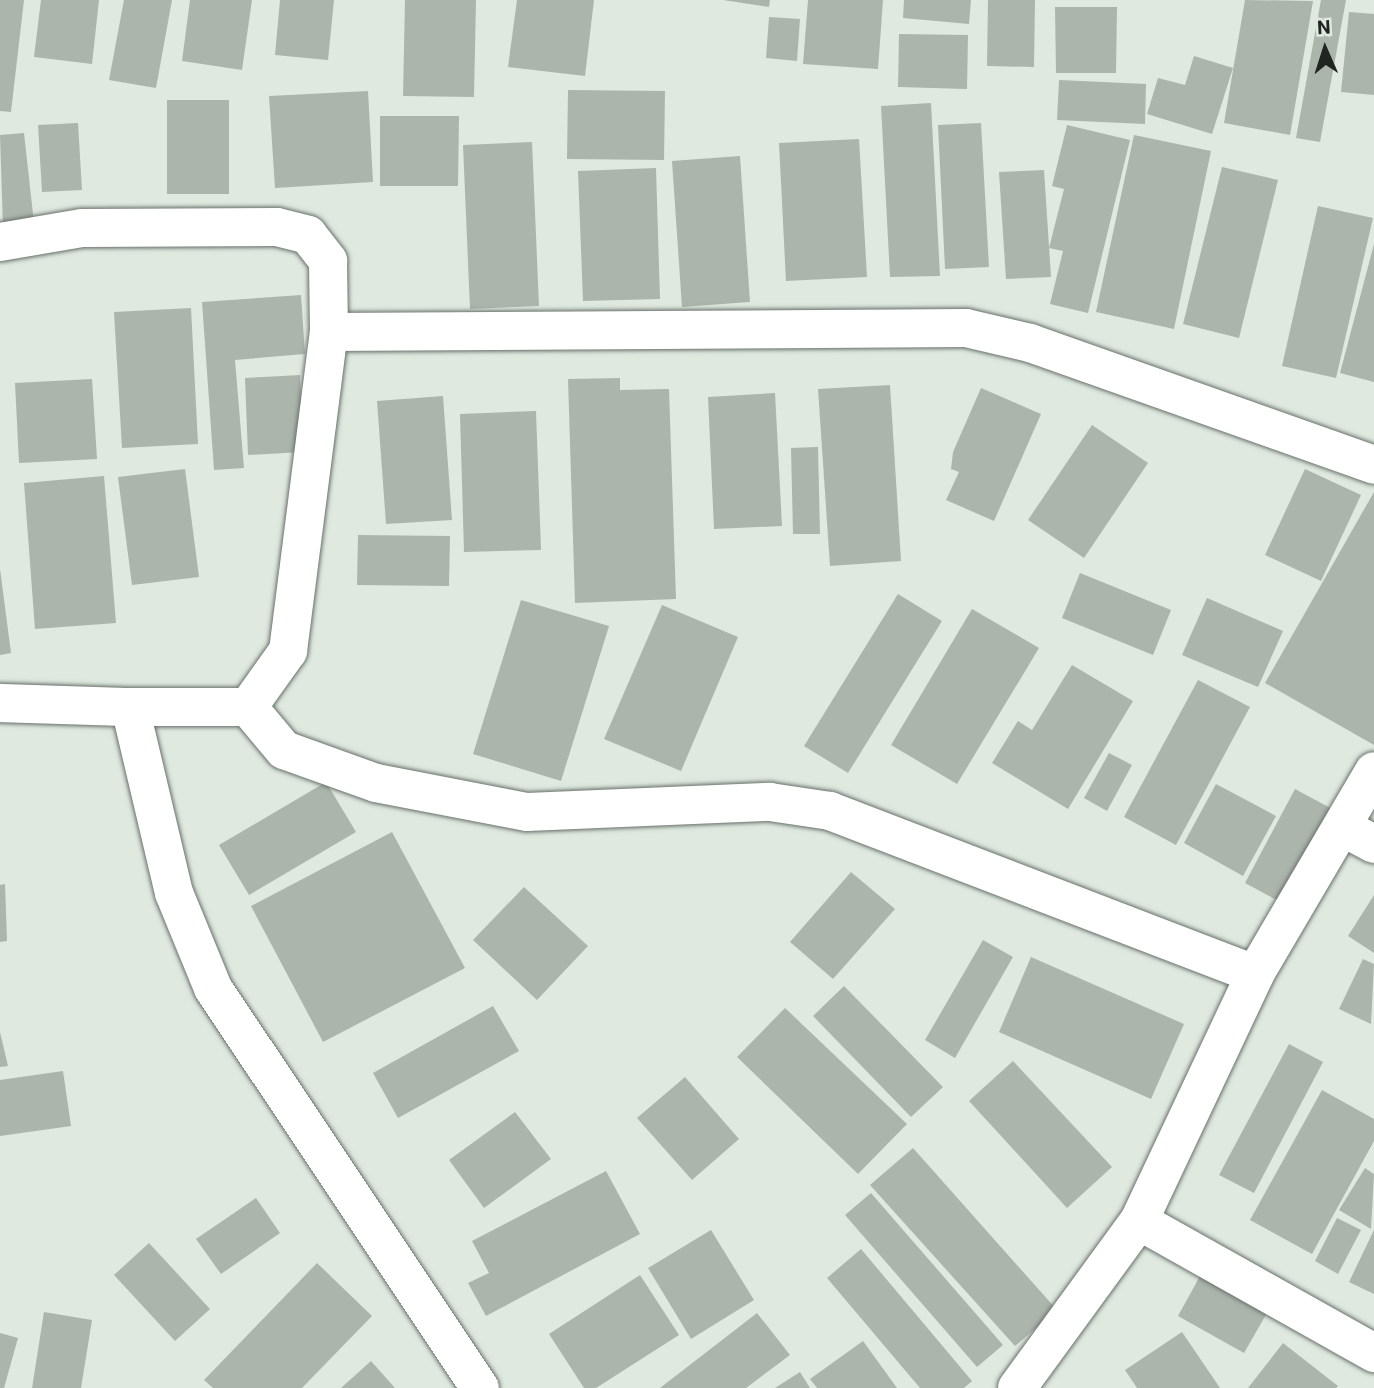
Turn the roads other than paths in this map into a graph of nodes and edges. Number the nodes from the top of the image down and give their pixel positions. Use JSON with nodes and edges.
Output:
{"nodes":[{"id":1,"x":0,"y":242,"type":"edge"},
{"id":2,"x":329,"y":332,"type":"junction"},
{"id":3,"x":1374,"y":464,"type":"edge"},
{"id":4,"x":0,"y":703,"type":"edge"},
{"id":5,"x":130,"y":707,"type":"junction"},
{"id":6,"x":248,"y":707,"type":"junction"},
{"id":7,"x":1374,"y":771,"type":"edge"},
{"id":8,"x":1358,"y":836,"type":"edge"},
{"id":9,"x":1255,"y":974,"type":"junction"},
{"id":10,"x":1139,"y":1222,"type":"junction"},
{"id":11,"x":1374,"y":1353,"type":"edge"},
{"id":12,"x":480,"y":1388,"type":"edge"},
{"id":13,"x":1017,"y":1388,"type":"edge"}],
"edges":[{"from":1,"to":2,"type":"street"},
{"from":2,"to":3,"type":"street"},
{"from":2,"to":6,"type":"street"},
{"from":4,"to":5,"type":"street"},
{"from":5,"to":6,"type":"street"},
{"from":5,"to":12,"type":"street"},
{"from":6,"to":9,"type":"street"},
{"from":7,"to":8,"type":"street"},
{"from":8,"to":9,"type":"street"},
{"from":9,"to":10,"type":"street"},
{"from":10,"to":11,"type":"street"},
{"from":10,"to":13,"type":"street"}]}
